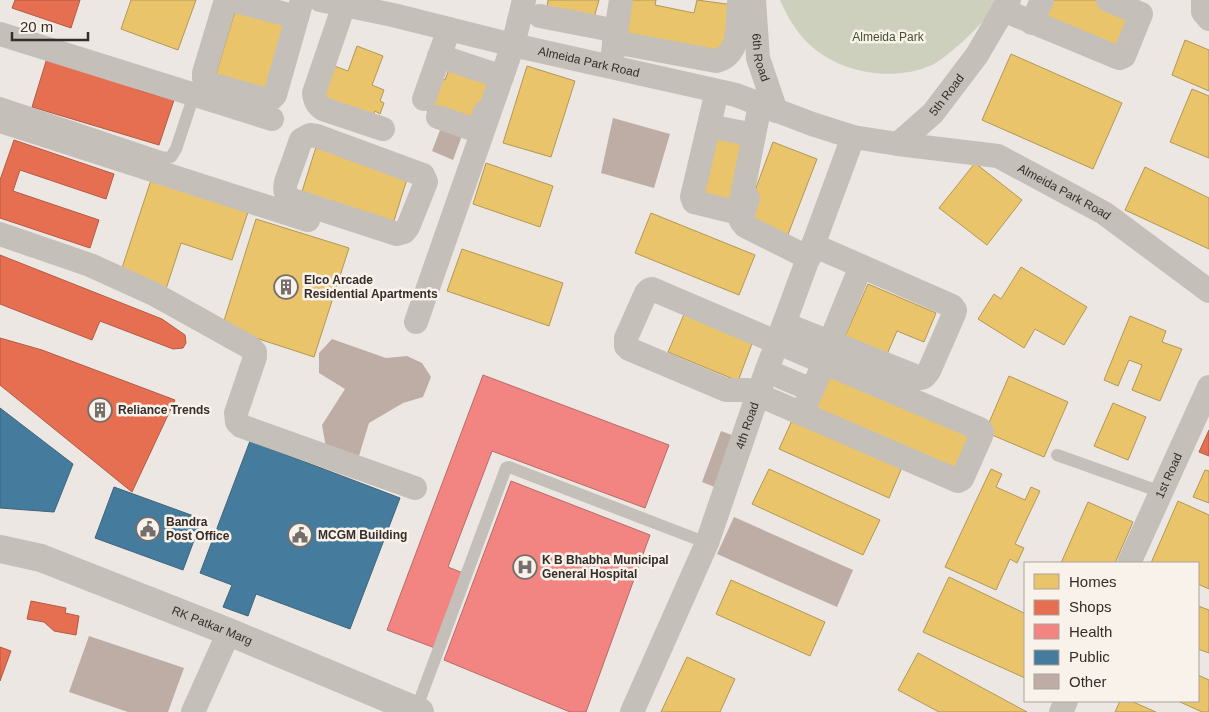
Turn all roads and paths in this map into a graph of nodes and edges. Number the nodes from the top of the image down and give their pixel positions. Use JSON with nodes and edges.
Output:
{"nodes":[{"id":1,"x":226,"y":0,"type":"edge"},
{"id":2,"x":231,"y":0,"type":"edge"},
{"id":3,"x":320,"y":0,"type":"edge"},
{"id":4,"x":607,"y":0,"type":"edge"},
{"id":5,"x":621,"y":0,"type":"edge"},
{"id":6,"x":1042,"y":0,"type":"edge"},
{"id":7,"x":1108,"y":0,"type":"edge"},
{"id":8,"x":1203,"y":0,"type":"edge"},
{"id":9,"x":745,"y":1,"type":"edge"},
{"id":10,"x":529,"y":4,"type":"edge"},
{"id":11,"x":344,"y":5,"type":"junction"},
{"id":12,"x":1006,"y":5,"type":"edge"},
{"id":13,"x":394,"y":8,"type":"edge"},
{"id":14,"x":300,"y":9,"type":"edge"},
{"id":15,"x":1209,"y":19,"type":"edge"},
{"id":16,"x":1032,"y":23,"type":"junction"},
{"id":17,"x":449,"y":29,"type":"junction"},
{"id":18,"x":0,"y":34,"type":"edge"},
{"id":19,"x":608,"y":35,"type":"junction"},
{"id":20,"x":524,"y":47,"type":"junction"},
{"id":21,"x":439,"y":56,"type":"junction"},
{"id":22,"x":603,"y":64,"type":"junction"},
{"id":23,"x":500,"y":76,"type":"junction"},
{"id":24,"x":718,"y":91,"type":"junction"},
{"id":25,"x":194,"y":95,"type":"junction"},
{"id":26,"x":0,"y":104,"type":"edge"},
{"id":27,"x":768,"y":108,"type":"junction"},
{"id":28,"x":272,"y":119,"type":"dead end"},
{"id":29,"x":0,"y":121,"type":"edge"},
{"id":30,"x":709,"y":126,"type":"junction"},
{"id":31,"x":383,"y":129,"type":"dead end"},
{"id":32,"x":754,"y":135,"type":"junction"},
{"id":33,"x":853,"y":137,"type":"junction"},
{"id":34,"x":898,"y":144,"type":"junction"},
{"id":35,"x":423,"y":191,"type":"junction"},
{"id":36,"x":458,"y":203,"type":"junction"},
{"id":37,"x":0,"y":234,"type":"edge"},
{"id":38,"x":350,"y":234,"type":"dead end"},
{"id":39,"x":811,"y":251,"type":"junction"},
{"id":40,"x":861,"y":266,"type":"junction"},
{"id":41,"x":1209,"y":291,"type":"edge"},
{"id":42,"x":416,"y":322,"type":"dead end"},
{"id":43,"x":775,"y":335,"type":"junction"},
{"id":44,"x":827,"y":353,"type":"junction"},
{"id":45,"x":767,"y":371,"type":"junction"},
{"id":46,"x":1209,"y":387,"type":"edge"},
{"id":47,"x":812,"y":390,"type":"junction"},
{"id":48,"x":751,"y":392,"type":"junction"},
{"id":49,"x":802,"y":413,"type":"junction"},
{"id":50,"x":1057,"y":455,"type":"dead end"},
{"id":51,"x":415,"y":488,"type":"dead end"},
{"id":52,"x":1161,"y":492,"type":"junction"},
{"id":53,"x":707,"y":543,"type":"junction"},
{"id":54,"x":0,"y":549,"type":"edge"},
{"id":55,"x":1128,"y":562,"type":"edge"},
{"id":56,"x":229,"y":632,"type":"junction"},
{"id":57,"x":418,"y":711,"type":"edge"},
{"id":58,"x":193,"y":712,"type":"edge"},
{"id":59,"x":632,"y":712,"type":"edge"}],
"edges":[{"from":1,"to":14,"type":"street"},
{"from":2,"to":14,"type":"street"},
{"from":3,"to":11,"type":"street","name":"Almeida Park Road"},
{"from":4,"to":19,"type":"street"},
{"from":5,"to":19,"type":"street"},
{"from":6,"to":16,"type":"street"},
{"from":7,"to":16,"type":"street"},
{"from":8,"to":15,"type":"street"},
{"from":9,"to":19,"type":"street"},
{"from":9,"to":27,"type":"street","name":"6th Road"},
{"from":10,"to":19,"type":"street"},
{"from":10,"to":20,"type":"street"},
{"from":11,"to":13,"type":"street","name":"Almeida Park Road"},
{"from":11,"to":31,"type":"street"},
{"from":12,"to":16,"type":"street"},
{"from":12,"to":34,"type":"street","name":"5th Road"},
{"from":13,"to":17,"type":"street","name":"Almeida Park Road"},
{"from":17,"to":20,"type":"street","name":"Almeida Park Road"},
{"from":17,"to":21,"type":"street"},
{"from":18,"to":25,"type":"street"},
{"from":19,"to":22,"type":"street"},
{"from":20,"to":22,"type":"street","name":"Almeida Park Road"},
{"from":20,"to":23,"type":"street"},
{"from":21,"to":23,"type":"street"},
{"from":21,"to":23,"type":"street"},
{"from":22,"to":24,"type":"street","name":"Almeida Park Road"},
{"from":23,"to":36,"type":"street"},
{"from":24,"to":27,"type":"street","name":"Almeida Park Road"},
{"from":24,"to":30,"type":"street"},
{"from":25,"to":26,"type":"lane"},
{"from":25,"to":28,"type":"street"},
{"from":27,"to":32,"type":"street"},
{"from":27,"to":33,"type":"street","name":"Almeida Park Road"},
{"from":27,"to":39,"type":"street"},
{"from":29,"to":38,"type":"street"},
{"from":30,"to":32,"type":"street"},
{"from":30,"to":32,"type":"street"},
{"from":33,"to":34,"type":"street"},
{"from":33,"to":39,"type":"street","name":"4th Road"},
{"from":34,"to":41,"type":"street","name":"Almeida Park Road"},
{"from":35,"to":35,"type":"street"},
{"from":35,"to":36,"type":"street"},
{"from":36,"to":42,"type":"street"},
{"from":37,"to":51,"type":"street"},
{"from":39,"to":40,"type":"street"},
{"from":39,"to":43,"type":"street","name":"4th Road"},
{"from":40,"to":44,"type":"street"},
{"from":40,"to":44,"type":"street"},
{"from":43,"to":44,"type":"street"},
{"from":43,"to":45,"type":"street","name":"4th Road"},
{"from":43,"to":48,"type":"street"},
{"from":43,"to":48,"type":"street"},
{"from":44,"to":47,"type":"street"},
{"from":44,"to":49,"type":"street"},
{"from":45,"to":47,"type":"street"},
{"from":45,"to":48,"type":"street","name":"4th Road"},
{"from":46,"to":52,"type":"street","name":"1st Road"},
{"from":47,"to":49,"type":"street"},
{"from":48,"to":49,"type":"street"},
{"from":48,"to":53,"type":"street","name":"4th Road"},
{"from":50,"to":52,"type":"lane"},
{"from":52,"to":55,"type":"street","name":"1st Road"},
{"from":53,"to":57,"type":"lane"},
{"from":53,"to":59,"type":"street","name":"4th Road"},
{"from":54,"to":56,"type":"street","name":"RK Patkar Marg"},
{"from":56,"to":57,"type":"street","name":"RK Patkar Marg"},
{"from":56,"to":58,"type":"street"}]}
